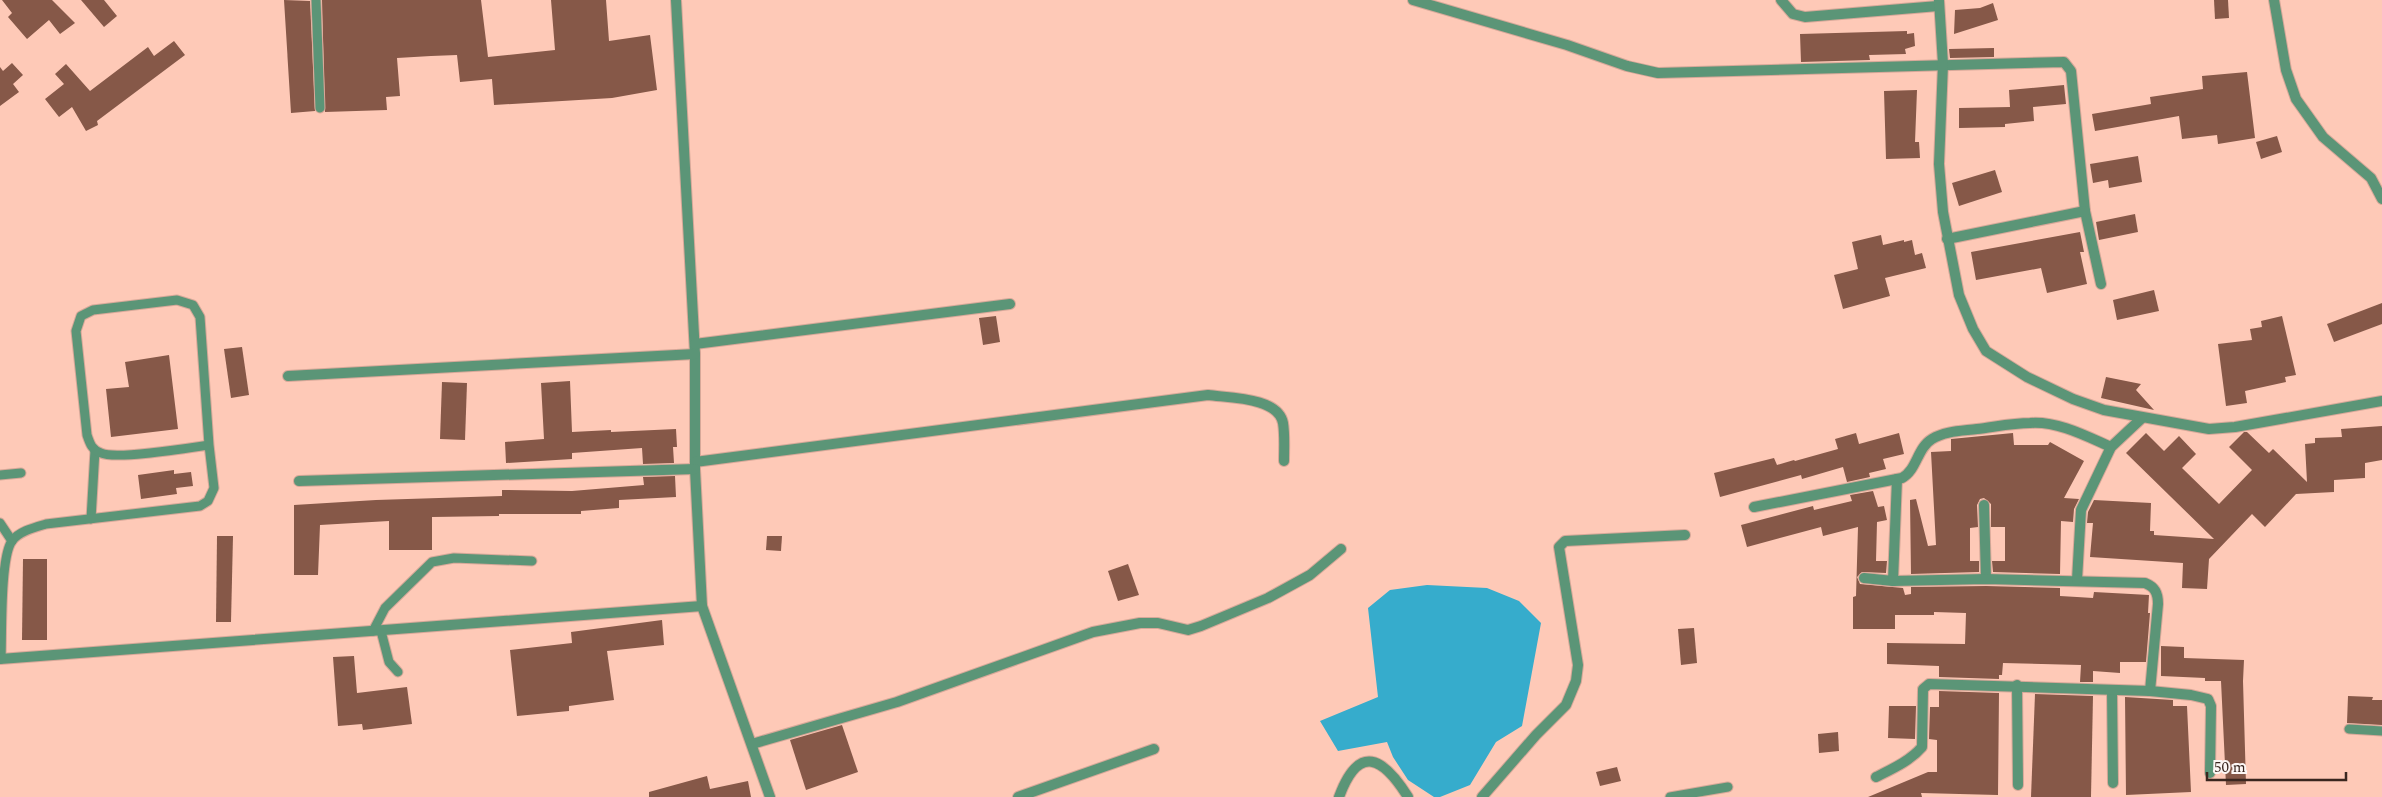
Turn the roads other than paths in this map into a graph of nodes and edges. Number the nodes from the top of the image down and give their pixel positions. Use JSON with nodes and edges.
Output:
{"nodes":[{"id":1,"x":316,"y":0,"type":"edge"},
{"id":2,"x":676,"y":0,"type":"edge"},
{"id":3,"x":1413,"y":0,"type":"edge"},
{"id":4,"x":1781,"y":0,"type":"edge"},
{"id":5,"x":2274,"y":0,"type":"edge"},
{"id":6,"x":1939,"y":3,"type":"edge"},
{"id":7,"x":1943,"y":64,"type":"junction"},
{"id":8,"x":320,"y":108,"type":"dead end"},
{"id":9,"x":2371,"y":178,"type":"junction"},
{"id":10,"x":2382,"y":178,"type":"edge"},
{"id":11,"x":2382,"y":199,"type":"edge"},
{"id":12,"x":2085,"y":211,"type":"junction"},
{"id":13,"x":1947,"y":238,"type":"junction"},
{"id":14,"x":2101,"y":284,"type":"dead end"},
{"id":15,"x":1010,"y":304,"type":"dead end"},
{"id":16,"x":695,"y":349,"type":"junction"},
{"id":17,"x":288,"y":376,"type":"dead end"},
{"id":18,"x":2382,"y":401,"type":"edge"},
{"id":19,"x":2142,"y":418,"type":"junction"},
{"id":20,"x":209,"y":445,"type":"junction"},
{"id":21,"x":2111,"y":447,"type":"junction"},
{"id":22,"x":95,"y":450,"type":"junction"},
{"id":23,"x":1284,"y":462,"type":"dead end"},
{"id":24,"x":695,"y":466,"type":"junction"},
{"id":25,"x":21,"y":473,"type":"dead end"},
{"id":26,"x":0,"y":475,"type":"edge"},
{"id":27,"x":1897,"y":479,"type":"junction"},
{"id":28,"x":299,"y":480,"type":"dead end"},
{"id":29,"x":1984,"y":505,"type":"dead end"},
{"id":30,"x":1754,"y":507,"type":"dead end"},
{"id":31,"x":91,"y":519,"type":"junction"},
{"id":32,"x":0,"y":523,"type":"edge"},
{"id":33,"x":1685,"y":535,"type":"dead end"},
{"id":34,"x":12,"y":541,"type":"junction"},
{"id":35,"x":1341,"y":548,"type":"dead end"},
{"id":36,"x":532,"y":561,"type":"dead end"},
{"id":37,"x":1864,"y":578,"type":"dead end"},
{"id":38,"x":1986,"y":579,"type":"junction"},
{"id":39,"x":2077,"y":580,"type":"junction"},
{"id":40,"x":1893,"y":581,"type":"junction"},
{"id":41,"x":702,"y":606,"type":"junction"},
{"id":42,"x":377,"y":631,"type":"junction"},
{"id":43,"x":0,"y":659,"type":"edge"},
{"id":44,"x":398,"y":672,"type":"dead end"},
{"id":45,"x":2017,"y":685,"type":"junction"},
{"id":46,"x":2112,"y":690,"type":"junction"},
{"id":47,"x":2150,"y":691,"type":"junction"},
{"id":48,"x":2349,"y":729,"type":"dead end"},
{"id":49,"x":2382,"y":731,"type":"edge"},
{"id":50,"x":752,"y":744,"type":"junction"},
{"id":51,"x":1154,"y":749,"type":"dead end"},
{"id":52,"x":2210,"y":773,"type":"dead end"},
{"id":53,"x":1876,"y":777,"type":"dead end"},
{"id":54,"x":2113,"y":783,"type":"dead end"},
{"id":55,"x":2018,"y":785,"type":"dead end"},
{"id":56,"x":1728,"y":787,"type":"dead end"},
{"id":57,"x":770,"y":797,"type":"edge"},
{"id":58,"x":1018,"y":797,"type":"edge"},
{"id":59,"x":1339,"y":797,"type":"edge"},
{"id":60,"x":1408,"y":797,"type":"edge"},
{"id":61,"x":1482,"y":797,"type":"edge"},
{"id":62,"x":1670,"y":797,"type":"edge"}],
"edges":[{"from":1,"to":8,"type":"lane"},
{"from":2,"to":16,"type":"street"},
{"from":3,"to":7,"type":"street"},
{"from":4,"to":6,"type":"street"},
{"from":5,"to":9,"type":"street"},
{"from":6,"to":7,"type":"street"},
{"from":7,"to":12,"type":"street"},
{"from":7,"to":13,"type":"street"},
{"from":9,"to":10,"type":"street"},
{"from":9,"to":11,"type":"street"},
{"from":12,"to":13,"type":"street"},
{"from":12,"to":14,"type":"street"},
{"from":13,"to":19,"type":"street"},
{"from":15,"to":16,"type":"street"},
{"from":16,"to":17,"type":"street"},
{"from":16,"to":24,"type":"street"},
{"from":18,"to":19,"type":"street"},
{"from":19,"to":21,"type":"street"},
{"from":20,"to":22,"type":"lane"},
{"from":20,"to":22,"type":"lane"},
{"from":20,"to":31,"type":"lane"},
{"from":21,"to":27,"type":"street"},
{"from":21,"to":39,"type":"street"},
{"from":22,"to":31,"type":"lane"},
{"from":23,"to":24,"type":"street"},
{"from":24,"to":28,"type":"street"},
{"from":24,"to":41,"type":"street"},
{"from":25,"to":26,"type":"lane"},
{"from":27,"to":30,"type":"street"},
{"from":27,"to":40,"type":"street"},
{"from":29,"to":38,"type":"street"},
{"from":31,"to":34,"type":"lane"},
{"from":32,"to":34,"type":"lane"},
{"from":33,"to":61,"type":"street"},
{"from":34,"to":43,"type":"lane"},
{"from":35,"to":50,"type":"street"},
{"from":36,"to":42,"type":"lane"},
{"from":37,"to":40,"type":"street"},
{"from":38,"to":39,"type":"street"},
{"from":38,"to":40,"type":"street"},
{"from":39,"to":47,"type":"street"},
{"from":41,"to":42,"type":"street"},
{"from":41,"to":50,"type":"street"},
{"from":42,"to":43,"type":"street"},
{"from":42,"to":44,"type":"lane"},
{"from":45,"to":46,"type":"street"},
{"from":45,"to":53,"type":"street"},
{"from":45,"to":55,"type":"street"},
{"from":46,"to":47,"type":"street"},
{"from":46,"to":54,"type":"street"},
{"from":47,"to":52,"type":"street"},
{"from":48,"to":49,"type":"lane"},
{"from":50,"to":57,"type":"street"},
{"from":51,"to":58,"type":"street"},
{"from":56,"to":62,"type":"lane"},
{"from":59,"to":60,"type":"street"}]}
